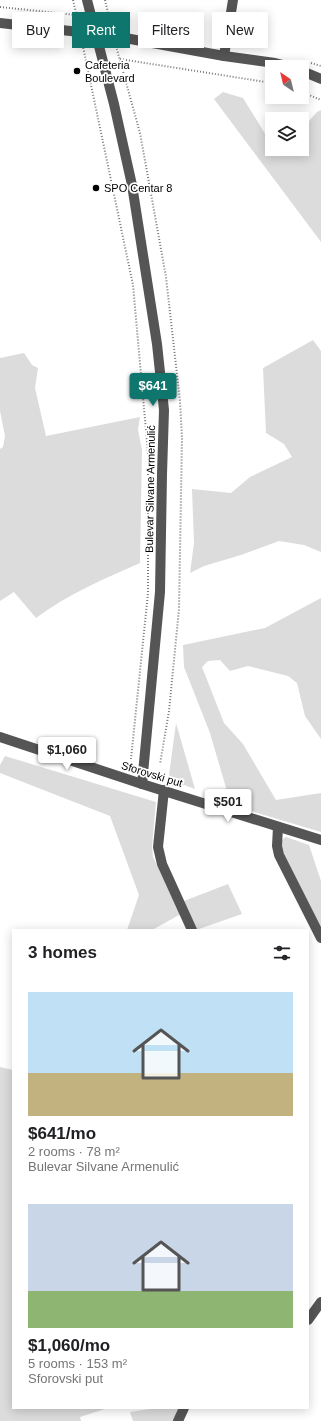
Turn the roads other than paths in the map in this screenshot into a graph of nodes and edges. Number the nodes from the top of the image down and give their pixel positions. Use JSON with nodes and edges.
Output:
{"nodes":[{"id":1,"x":87,"y":0,"type":"edge"},
{"id":2,"x":233,"y":0,"type":"edge"},
{"id":3,"x":90,"y":12,"type":"edge"},
{"id":4,"x":0,"y":23,"type":"edge"},
{"id":5,"x":72,"y":31,"type":"edge"},
{"id":6,"x":130,"y":39,"type":"edge"},
{"id":7,"x":99,"y":48,"type":"edge"},
{"id":8,"x":224,"y":56,"type":"junction"},
{"id":9,"x":265,"y":62,"type":"edge"},
{"id":10,"x":309,"y":74,"type":"edge"},
{"id":11,"x":321,"y":79,"type":"edge"},
{"id":12,"x":0,"y":737,"type":"edge"},
{"id":13,"x":142,"y":784,"type":"junction"},
{"id":14,"x":164,"y":790,"type":"junction"},
{"id":15,"x":278,"y":827,"type":"junction"},
{"id":16,"x":321,"y":840,"type":"edge"},
{"id":17,"x":192,"y":929,"type":"edge"},
{"id":18,"x":321,"y":938,"type":"edge"},
{"id":19,"x":321,"y":1302,"type":"edge"},
{"id":20,"x":309,"y":1319,"type":"edge"},
{"id":21,"x":184,"y":1409,"type":"edge"},
{"id":22,"x":178,"y":1421,"type":"edge"}],
"edges":[{"from":1,"to":3,"type":"street","name":"Bulevar Silvane Armenulić"},
{"from":2,"to":8,"type":"street"},
{"from":4,"to":5,"type":"street"},
{"from":6,"to":8,"type":"street"},
{"from":7,"to":13,"type":"street","name":"Bulevar Silvane Armenulić"},
{"from":8,"to":9,"type":"street"},
{"from":10,"to":11,"type":"street"},
{"from":12,"to":13,"type":"street","name":"Sforovski put"},
{"from":13,"to":14,"type":"street","name":"Sforovski put"},
{"from":14,"to":15,"type":"street","name":"Sforovski put"},
{"from":14,"to":17,"type":"street"},
{"from":15,"to":16,"type":"street","name":"Sforovski put"},
{"from":15,"to":18,"type":"street"},
{"from":19,"to":20,"type":"street"},
{"from":21,"to":22,"type":"street"}]}
